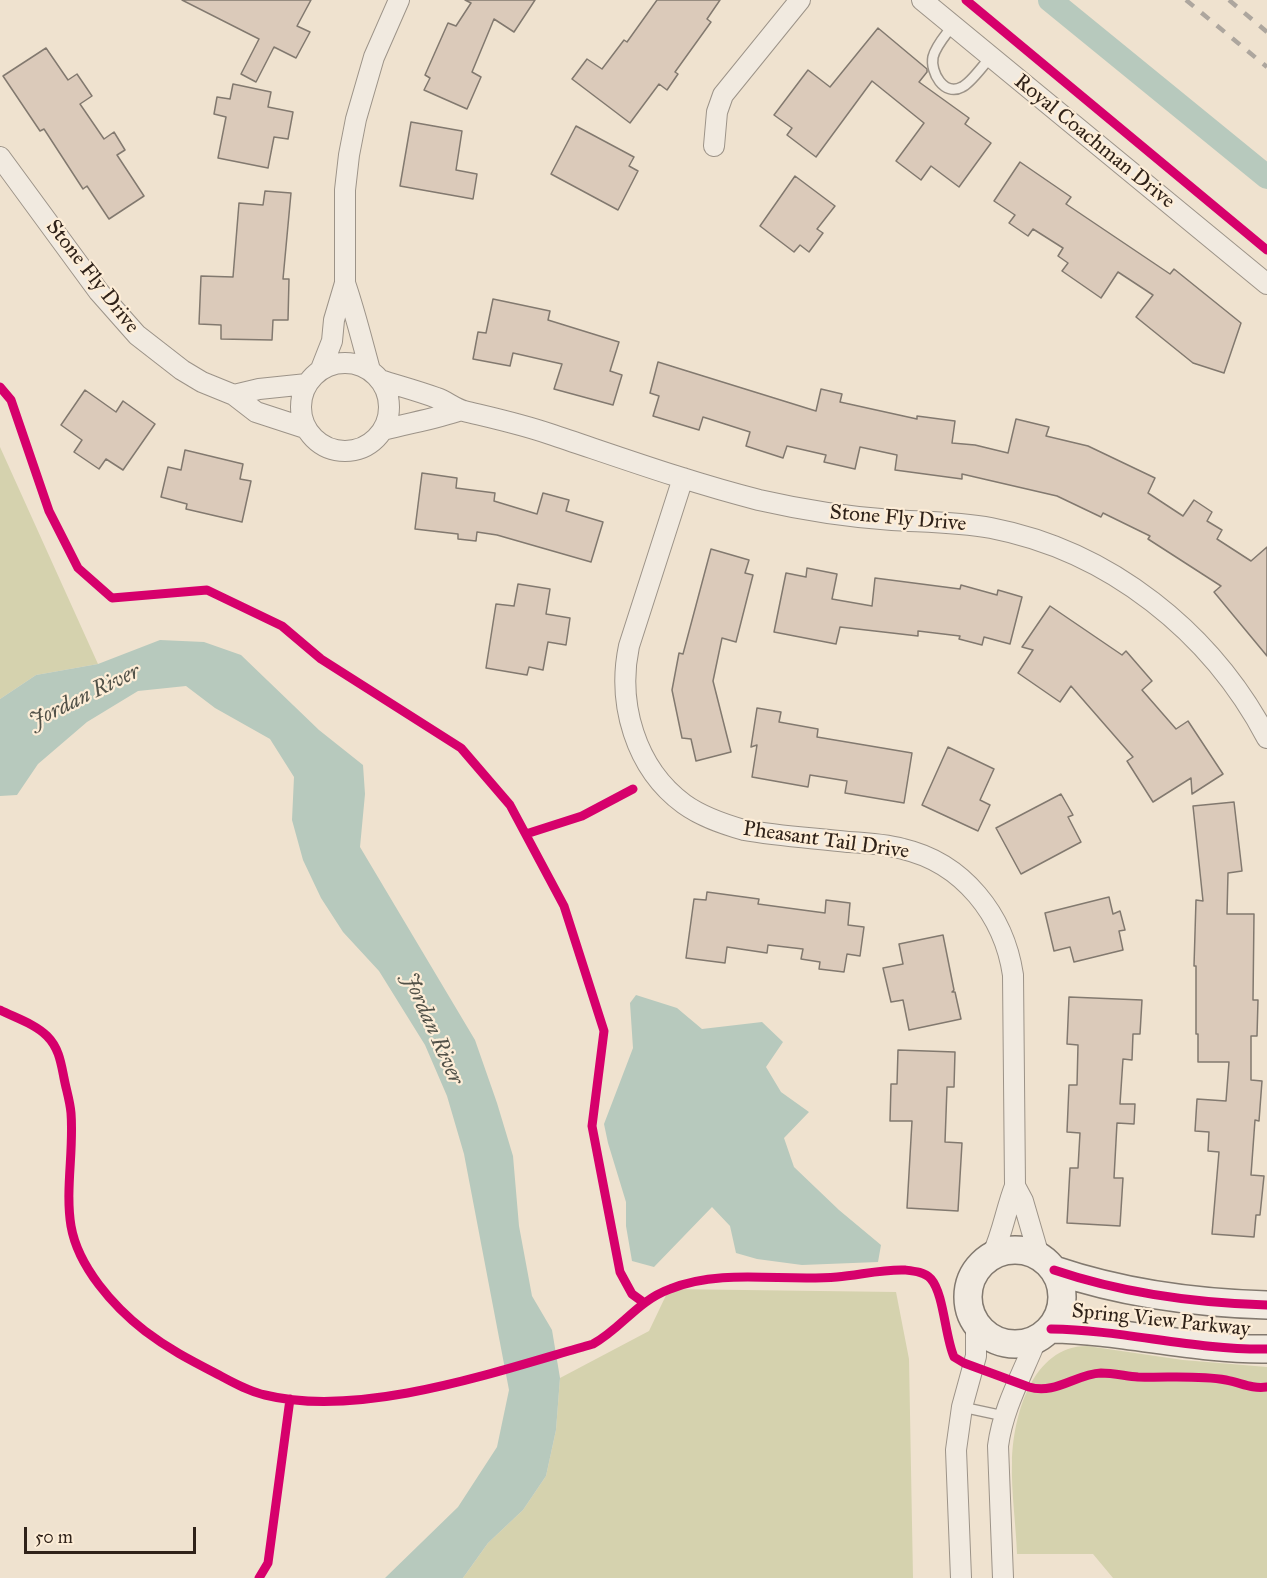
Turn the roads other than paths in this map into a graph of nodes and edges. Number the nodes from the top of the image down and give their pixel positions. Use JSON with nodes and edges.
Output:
{"nodes":[{"id":1,"x":399,"y":0,"type":"edge"},
{"id":2,"x":800,"y":0,"type":"edge"},
{"id":3,"x":922,"y":0,"type":"edge"},
{"id":4,"x":953,"y":25,"type":"junction"},
{"id":5,"x":991,"y":57,"type":"junction"},
{"id":6,"x":714,"y":146,"type":"dead end"},
{"id":7,"x":0,"y":157,"type":"edge"},
{"id":8,"x":345,"y":283,"type":"junction"},
{"id":9,"x":1267,"y":284,"type":"edge"},
{"id":10,"x":321,"y":369,"type":"junction"},
{"id":11,"x":375,"y":375,"type":"junction"},
{"id":12,"x":307,"y":384,"type":"junction"},
{"id":13,"x":234,"y":395,"type":"junction"},
{"id":14,"x":461,"y":410,"type":"junction"},
{"id":15,"x":305,"y":428,"type":"junction"},
{"id":16,"x":382,"y":430,"type":"junction"},
{"id":17,"x":683,"y":478,"type":"junction"},
{"id":18,"x":1267,"y":738,"type":"edge"},
{"id":19,"x":1015,"y":1186,"type":"junction"},
{"id":20,"x":992,"y":1256,"type":"junction"},
{"id":21,"x":1047,"y":1263,"type":"junction"},
{"id":22,"x":1267,"y":1305,"type":"edge"},
{"id":23,"x":976,"y":1323,"type":"junction"},
{"id":24,"x":1043,"y":1334,"type":"junction"},
{"id":25,"x":1267,"y":1349,"type":"edge"},
{"id":26,"x":962,"y":1407,"type":"junction"},
{"id":27,"x":1004,"y":1416,"type":"junction"},
{"id":28,"x":961,"y":1578,"type":"edge"},
{"id":29,"x":1003,"y":1578,"type":"edge"}],
"edges":[{"from":1,"to":8,"type":"street"},
{"from":2,"to":6,"type":"street"},
{"from":3,"to":4,"type":"street","name":"Royal Coachman Drive"},
{"from":4,"to":5,"type":"street","name":"Royal Coachman Drive"},
{"from":4,"to":5,"type":"lane"},
{"from":5,"to":9,"type":"street","name":"Royal Coachman Drive"},
{"from":7,"to":13,"type":"street","name":"Stone Fly Drive"},
{"from":8,"to":10,"type":"street"},
{"from":8,"to":11,"type":"street"},
{"from":10,"to":11,"type":"street"},
{"from":10,"to":12,"type":"street"},
{"from":11,"to":14,"type":"street","name":"Stone Fly Drive"},
{"from":11,"to":16,"type":"street"},
{"from":12,"to":13,"type":"street"},
{"from":12,"to":15,"type":"street"},
{"from":13,"to":15,"type":"street","name":"Stone Fly Drive"},
{"from":14,"to":16,"type":"street"},
{"from":14,"to":17,"type":"street","name":"Stone Fly Drive"},
{"from":15,"to":16,"type":"street"},
{"from":17,"to":18,"type":"street","name":"Stone Fly Drive"},
{"from":17,"to":19,"type":"street","name":"Pheasant Tail Drive"},
{"from":19,"to":20,"type":"street","name":"Pheasant Tail Drive"},
{"from":19,"to":21,"type":"street","name":"Pheasant Tail Drive"},
{"from":20,"to":21,"type":"street"},
{"from":20,"to":23,"type":"street"},
{"from":21,"to":22,"type":"street","name":"Spring View Parkway"},
{"from":21,"to":24,"type":"street"},
{"from":23,"to":24,"type":"street"},
{"from":23,"to":26,"type":"street"},
{"from":24,"to":25,"type":"street","name":"Spring View Parkway"},
{"from":24,"to":27,"type":"street"},
{"from":26,"to":27,"type":"lane"},
{"from":26,"to":28,"type":"street"},
{"from":27,"to":29,"type":"street"}]}
